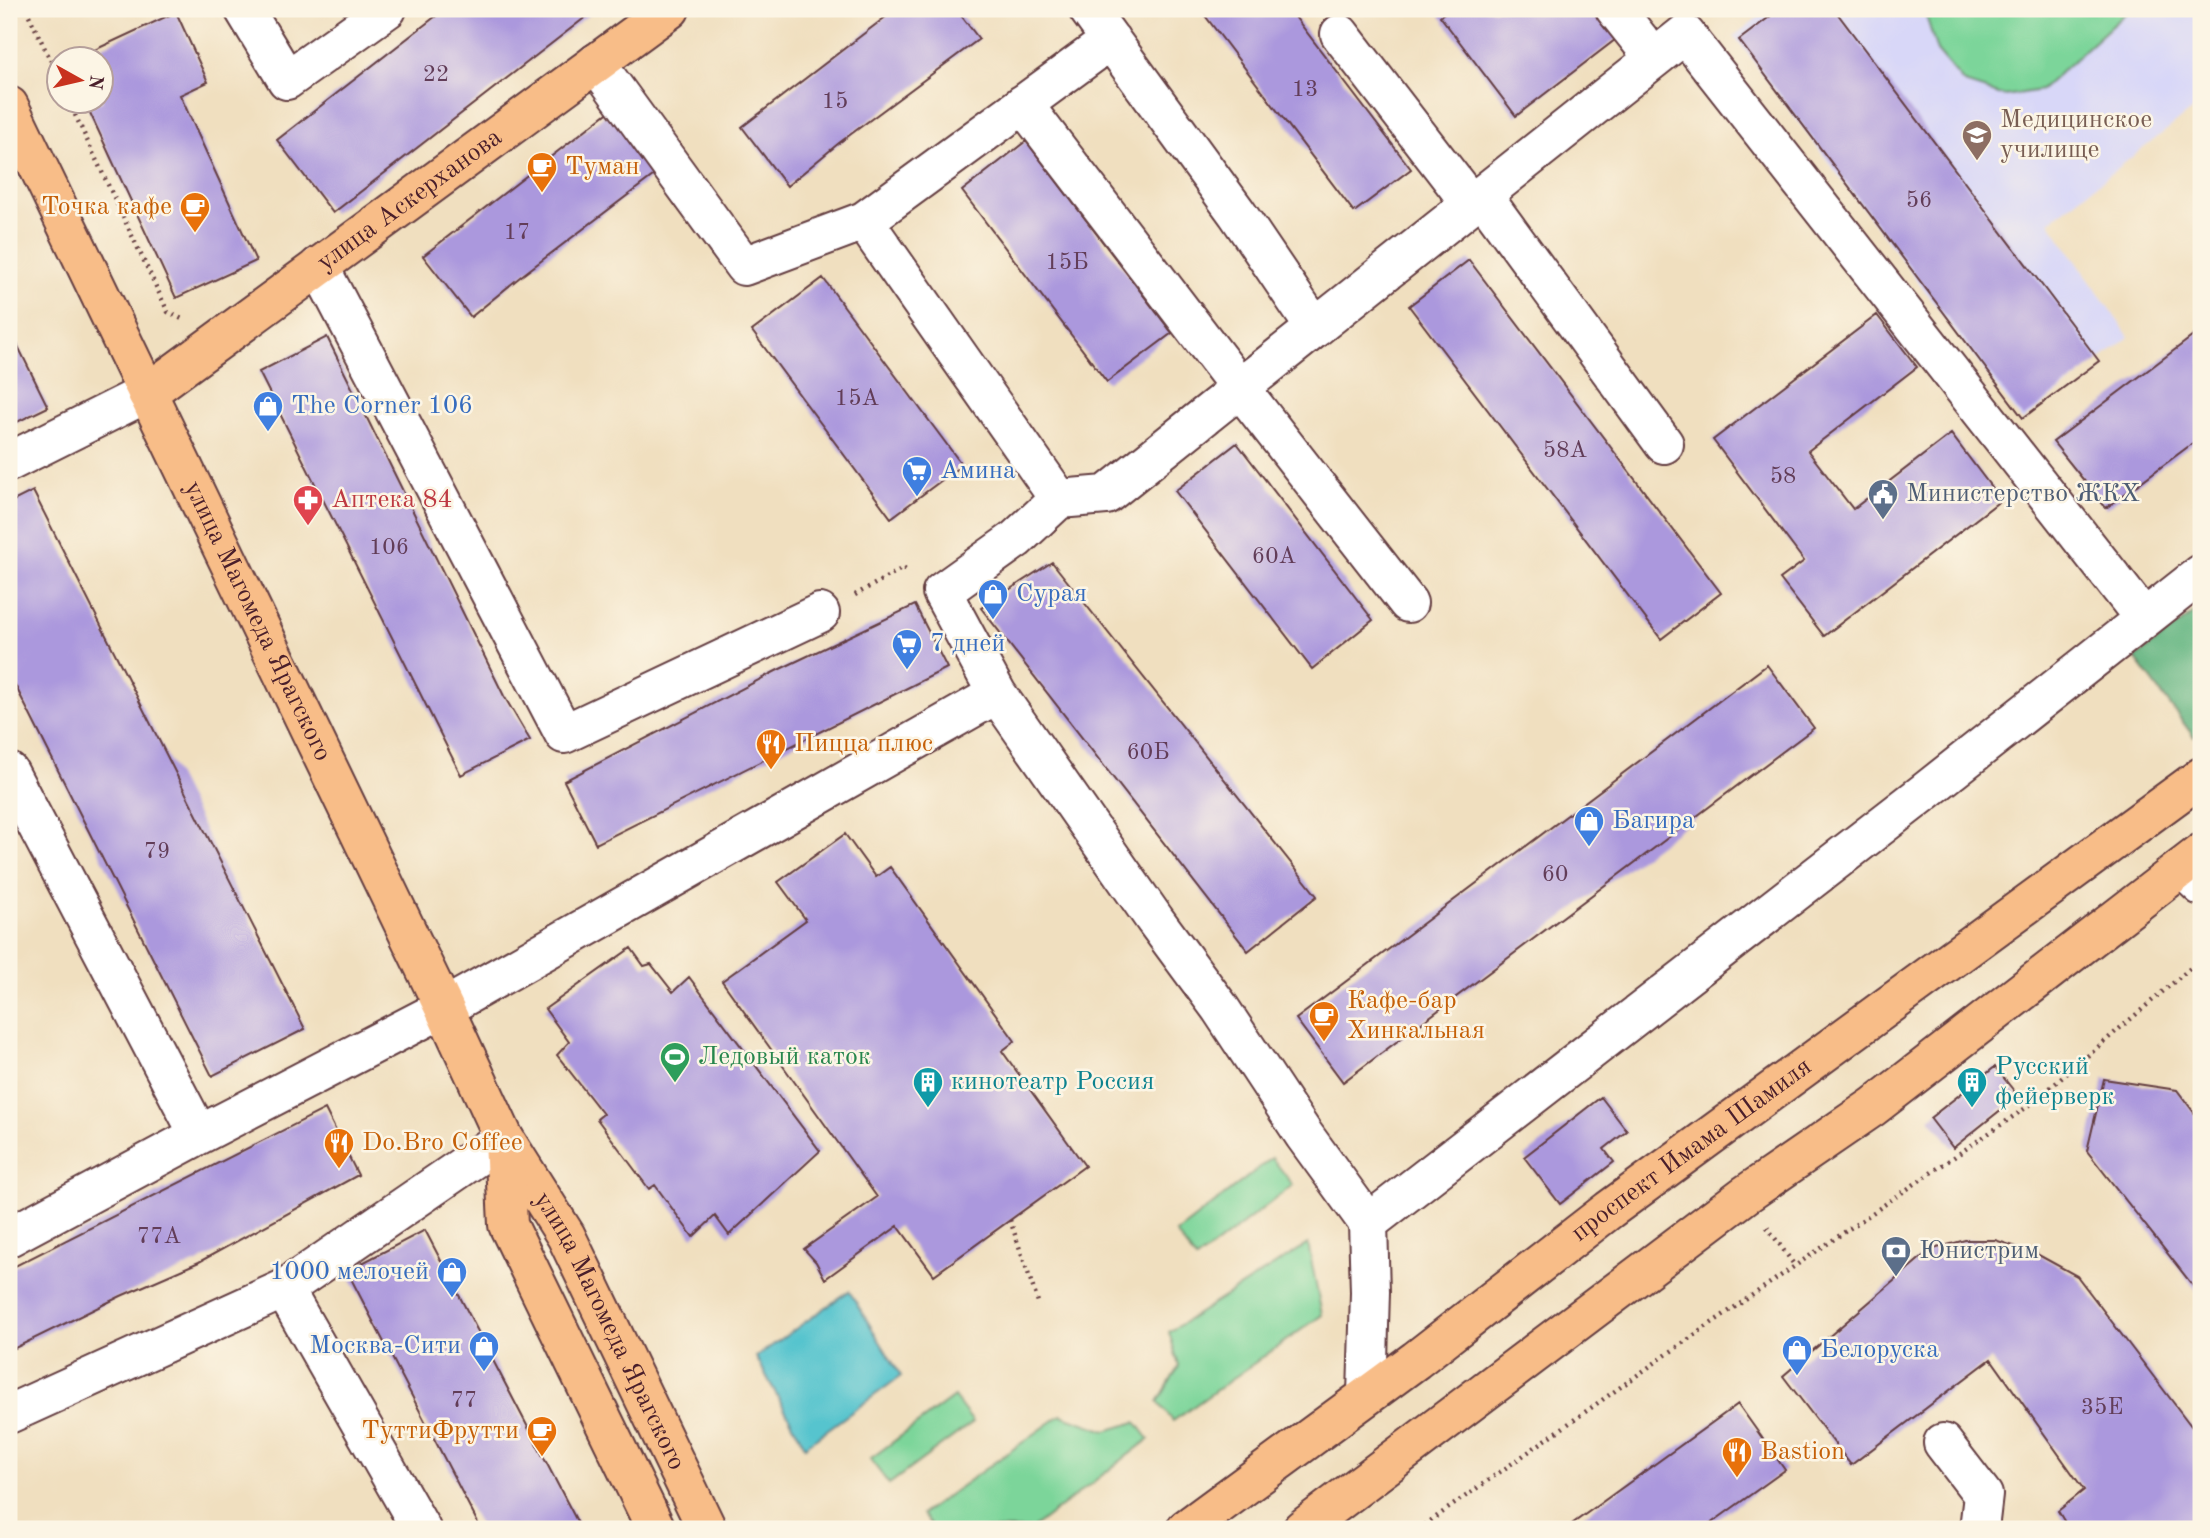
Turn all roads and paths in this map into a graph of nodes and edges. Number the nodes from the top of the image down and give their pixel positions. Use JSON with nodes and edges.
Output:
{"nodes":[{"id":1,"x":26,"y":9,"type":"edge"},
{"id":2,"x":244,"y":9,"type":"edge"},
{"id":3,"x":387,"y":9,"type":"edge"},
{"id":4,"x":670,"y":9,"type":"edge"},
{"id":5,"x":1088,"y":9,"type":"edge"},
{"id":6,"x":1615,"y":9,"type":"edge"},
{"id":7,"x":1340,"y":34,"type":"dead end"},
{"id":8,"x":1111,"y":40,"type":"junction"},
{"id":9,"x":46,"y":51,"type":"edge"},
{"id":10,"x":1654,"y":58,"type":"junction"},
{"id":11,"x":596,"y":63,"type":"junction"},
{"id":12,"x":1023,"y":104,"type":"junction"},
{"id":13,"x":76,"y":116,"type":"edge"},
{"id":14,"x":11,"y":118,"type":"edge"},
{"id":15,"x":1476,"y":200,"type":"junction"},
{"id":16,"x":864,"y":221,"type":"junction"},
{"id":17,"x":319,"y":267,"type":"junction"},
{"id":18,"x":1315,"y":328,"type":"junction"},
{"id":19,"x":221,"y":339,"type":"junction"},
{"id":20,"x":1240,"y":388,"type":"junction"},
{"id":21,"x":147,"y":393,"type":"junction"},
{"id":22,"x":1664,"y":444,"type":"dead end"},
{"id":23,"x":9,"y":462,"type":"edge"},
{"id":24,"x":1059,"y":499,"type":"junction"},
{"id":25,"x":2201,"y":574,"type":"edge"},
{"id":26,"x":942,"y":592,"type":"junction"},
{"id":27,"x":1408,"y":603,"type":"dead end"},
{"id":28,"x":820,"y":614,"type":"joint"},
{"id":29,"x":2143,"y":617,"type":"junction"},
{"id":30,"x":997,"y":694,"type":"junction"},
{"id":31,"x":9,"y":772,"type":"edge"},
{"id":32,"x":2201,"y":777,"type":"edge"},
{"id":33,"x":2195,"y":869,"type":"edge"},
{"id":34,"x":2201,"y":959,"type":"edge"},
{"id":35,"x":444,"y":1008,"type":"junction"},
{"id":36,"x":199,"y":1135,"type":"junction"},
{"id":37,"x":504,"y":1138,"type":"junction"},
{"id":38,"x":1010,"y":1220,"type":"dead end"},
{"id":39,"x":1764,"y":1222,"type":"dead end"},
{"id":40,"x":1368,"y":1223,"type":"junction"},
{"id":41,"x":9,"y":1237,"type":"edge"},
{"id":42,"x":1795,"y":1266,"type":"junction"},
{"id":43,"x":284,"y":1289,"type":"junction"},
{"id":44,"x":1039,"y":1305,"type":"dead end"},
{"id":45,"x":1367,"y":1395,"type":"junction"},
{"id":46,"x":9,"y":1414,"type":"edge"},
{"id":47,"x":1943,"y":1443,"type":"dead end"},
{"id":48,"x":421,"y":1529,"type":"edge"},
{"id":49,"x":656,"y":1529,"type":"edge"},
{"id":50,"x":707,"y":1529,"type":"edge"},
{"id":51,"x":1186,"y":1529,"type":"edge"},
{"id":52,"x":1302,"y":1529,"type":"edge"},
{"id":53,"x":1419,"y":1529,"type":"edge"},
{"id":54,"x":1979,"y":1529,"type":"edge"}],
"edges":[{"from":1,"to":9,"type":"path"},
{"from":2,"to":3,"type":"street"},
{"from":4,"to":11,"type":"main road","name":"улица Аскерханова"},
{"from":5,"to":8,"type":"street"},
{"from":6,"to":10,"type":"street"},
{"from":7,"to":15,"type":"street"},
{"from":8,"to":12,"type":"street"},
{"from":8,"to":18,"type":"street"},
{"from":10,"to":15,"type":"street"},
{"from":10,"to":29,"type":"street"},
{"from":11,"to":16,"type":"street"},
{"from":11,"to":17,"type":"main road","name":"улица Аскерханова"},
{"from":12,"to":16,"type":"street"},
{"from":12,"to":20,"type":"street"},
{"from":13,"to":19,"type":"path"},
{"from":14,"to":21,"type":"main road","name":"улица Магомеда Ярагского"},
{"from":15,"to":18,"type":"street"},
{"from":15,"to":22,"type":"street"},
{"from":16,"to":24,"type":"street"},
{"from":17,"to":19,"type":"main road","name":"улица Аскерханова"},
{"from":17,"to":28,"type":"street"},
{"from":18,"to":20,"type":"street"},
{"from":19,"to":21,"type":"main road","name":"улица Аскерханова"},
{"from":20,"to":24,"type":"street"},
{"from":20,"to":27,"type":"street"},
{"from":21,"to":23,"type":"street"},
{"from":21,"to":35,"type":"main road","name":"улица Магомеда Ярагского"},
{"from":24,"to":26,"type":"street"},
{"from":25,"to":29,"type":"street"},
{"from":26,"to":28,"type":"path"},
{"from":26,"to":30,"type":"street"},
{"from":29,"to":40,"type":"street"},
{"from":30,"to":35,"type":"street"},
{"from":30,"to":40,"type":"street"},
{"from":31,"to":36,"type":"street"},
{"from":32,"to":45,"type":"main road","name":"проспект Имама Шамиля"},
{"from":33,"to":52,"type":"main road"},
{"from":34,"to":42,"type":"path"},
{"from":35,"to":36,"type":"street"},
{"from":35,"to":37,"type":"main road","name":"улица Магомеда Ярагского"},
{"from":36,"to":41,"type":"street"},
{"from":37,"to":43,"type":"street"},
{"from":37,"to":49,"type":"main road","name":"улица Магомеда Ярагского"},
{"from":37,"to":50,"type":"main road","name":"улица Магомеда Ярагского"},
{"from":38,"to":44,"type":"path"},
{"from":39,"to":42,"type":"path"},
{"from":40,"to":45,"type":"street"},
{"from":42,"to":53,"type":"path"},
{"from":43,"to":46,"type":"street"},
{"from":43,"to":48,"type":"street"},
{"from":45,"to":51,"type":"main road","name":"проспект Имама Шамиля"},
{"from":47,"to":54,"type":"street"}]}
